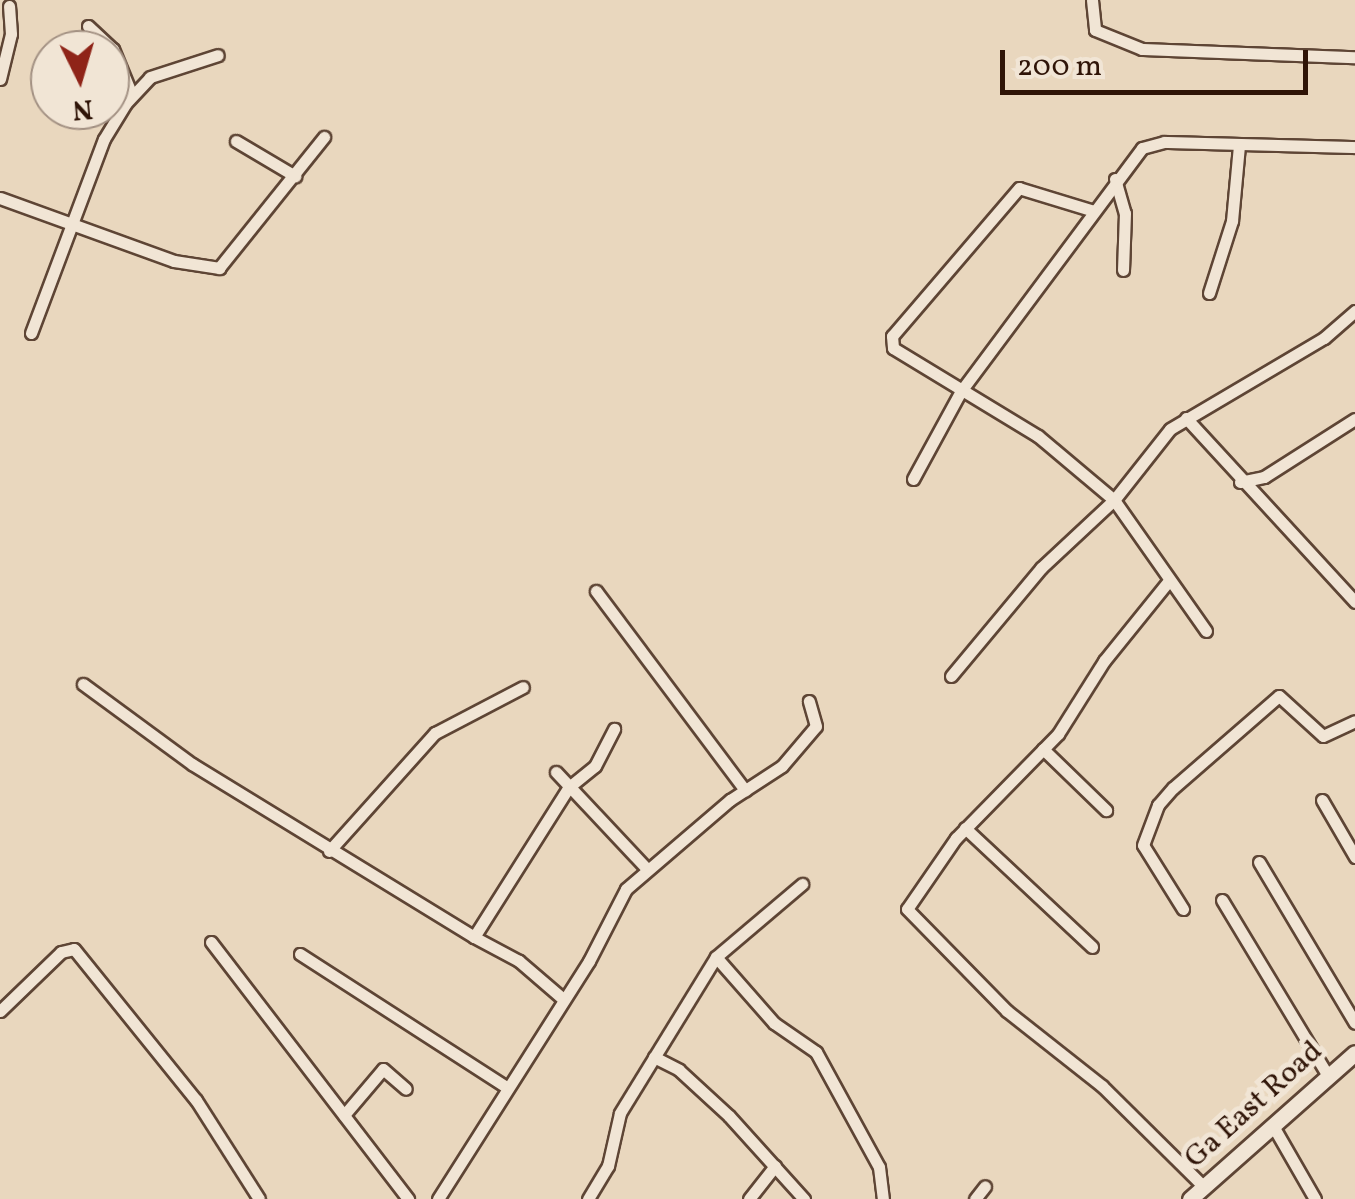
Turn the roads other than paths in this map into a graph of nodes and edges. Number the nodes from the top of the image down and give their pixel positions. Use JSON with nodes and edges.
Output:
{"nodes":[{"id":1,"x":1092,"y":0,"type":"edge"},
{"id":2,"x":9,"y":6,"type":"dead end"},
{"id":3,"x":88,"y":26,"type":"dead end"},
{"id":4,"x":218,"y":55,"type":"dead end"},
{"id":5,"x":1355,"y":58,"type":"edge"},
{"id":6,"x":0,"y":79,"type":"edge"},
{"id":7,"x":132,"y":95,"type":"junction"},
{"id":8,"x":324,"y":137,"type":"dead end"},
{"id":9,"x":236,"y":141,"type":"dead end"},
{"id":10,"x":1240,"y":146,"type":"junction"},
{"id":11,"x":1355,"y":147,"type":"edge"},
{"id":12,"x":294,"y":176,"type":"junction"},
{"id":13,"x":1115,"y":179,"type":"junction"},
{"id":14,"x":0,"y":198,"type":"edge"},
{"id":15,"x":1094,"y":210,"type":"junction"},
{"id":16,"x":73,"y":221,"type":"junction"},
{"id":17,"x":1123,"y":270,"type":"dead end"},
{"id":18,"x":1210,"y":293,"type":"dead end"},
{"id":19,"x":1355,"y":311,"type":"edge"},
{"id":20,"x":31,"y":333,"type":"dead end"},
{"id":21,"x":961,"y":391,"type":"junction"},
{"id":22,"x":1186,"y":418,"type":"junction"},
{"id":23,"x":1355,"y":419,"type":"edge"},
{"id":24,"x":913,"y":478,"type":"dead end"},
{"id":25,"x":1240,"y":482,"type":"junction"},
{"id":26,"x":1114,"y":500,"type":"junction"},
{"id":27,"x":1168,"y":583,"type":"junction"},
{"id":28,"x":596,"y":591,"type":"dead end"},
{"id":29,"x":1355,"y":602,"type":"edge"},
{"id":30,"x":1206,"y":631,"type":"dead end"},
{"id":31,"x":952,"y":676,"type":"dead end"},
{"id":32,"x":84,"y":684,"type":"dead end"},
{"id":33,"x":523,"y":688,"type":"dead end"},
{"id":34,"x":809,"y":701,"type":"dead end"},
{"id":35,"x":1355,"y":721,"type":"edge"},
{"id":36,"x":614,"y":730,"type":"dead end"},
{"id":37,"x":1042,"y":749,"type":"junction"},
{"id":38,"x":556,"y":772,"type":"dead end"},
{"id":39,"x":569,"y":787,"type":"junction"},
{"id":40,"x":746,"y":790,"type":"junction"},
{"id":41,"x":1322,"y":800,"type":"dead end"},
{"id":42,"x":1106,"y":810,"type":"dead end"},
{"id":43,"x":965,"y":828,"type":"junction"},
{"id":44,"x":329,"y":851,"type":"junction"},
{"id":45,"x":1355,"y":857,"type":"edge"},
{"id":46,"x":1259,"y":862,"type":"dead end"},
{"id":47,"x":647,"y":869,"type":"junction"},
{"id":48,"x":802,"y":884,"type":"dead end"},
{"id":49,"x":1222,"y":900,"type":"dead end"},
{"id":50,"x":1183,"y":909,"type":"dead end"},
{"id":51,"x":474,"y":937,"type":"junction"},
{"id":52,"x":211,"y":942,"type":"dead end"},
{"id":53,"x":1092,"y":946,"type":"dead end"},
{"id":54,"x":300,"y":954,"type":"dead end"},
{"id":55,"x":716,"y":957,"type":"junction"},
{"id":56,"x":562,"y":998,"type":"junction"},
{"id":57,"x":0,"y":1011,"type":"edge"},
{"id":58,"x":1355,"y":1023,"type":"edge"},
{"id":59,"x":1355,"y":1053,"type":"edge"},
{"id":60,"x":654,"y":1056,"type":"junction"},
{"id":61,"x":1328,"y":1076,"type":"junction"},
{"id":62,"x":508,"y":1088,"type":"junction"},
{"id":63,"x":406,"y":1089,"type":"dead end"},
{"id":64,"x":344,"y":1115,"type":"junction"},
{"id":65,"x":1273,"y":1126,"type":"junction"},
{"id":66,"x":774,"y":1166,"type":"junction"},
{"id":67,"x":985,"y":1186,"type":"dead end"},
{"id":68,"x":1204,"y":1187,"type":"junction"},
{"id":69,"x":248,"y":1188,"type":"junction"},
{"id":70,"x":235,"y":1199,"type":"edge"},
{"id":71,"x":259,"y":1199,"type":"edge"},
{"id":72,"x":408,"y":1199,"type":"edge"},
{"id":73,"x":438,"y":1199,"type":"edge"},
{"id":74,"x":588,"y":1199,"type":"edge"},
{"id":75,"x":749,"y":1199,"type":"edge"},
{"id":76,"x":804,"y":1199,"type":"edge"},
{"id":77,"x":884,"y":1199,"type":"edge"},
{"id":78,"x":975,"y":1199,"type":"edge"},
{"id":79,"x":1190,"y":1199,"type":"edge"},
{"id":80,"x":1315,"y":1199,"type":"edge"}],
"edges":[{"from":1,"to":5,"type":"street"},
{"from":2,"to":6,"type":"street"},
{"from":3,"to":7,"type":"street"},
{"from":4,"to":7,"type":"street"},
{"from":7,"to":16,"type":"street"},
{"from":8,"to":12,"type":"street"},
{"from":9,"to":12,"type":"street"},
{"from":10,"to":11,"type":"street"},
{"from":10,"to":13,"type":"street"},
{"from":10,"to":18,"type":"street"},
{"from":12,"to":16,"type":"street"},
{"from":13,"to":15,"type":"street"},
{"from":13,"to":17,"type":"street"},
{"from":14,"to":16,"type":"street"},
{"from":15,"to":21,"type":"street"},
{"from":15,"to":21,"type":"street"},
{"from":16,"to":20,"type":"street"},
{"from":19,"to":22,"type":"street"},
{"from":21,"to":24,"type":"street"},
{"from":21,"to":26,"type":"street"},
{"from":22,"to":25,"type":"street"},
{"from":22,"to":26,"type":"street"},
{"from":23,"to":25,"type":"street"},
{"from":25,"to":29,"type":"street"},
{"from":26,"to":27,"type":"street"},
{"from":26,"to":31,"type":"street"},
{"from":27,"to":30,"type":"street"},
{"from":27,"to":37,"type":"street"},
{"from":28,"to":40,"type":"street"},
{"from":32,"to":44,"type":"street"},
{"from":33,"to":44,"type":"street"},
{"from":34,"to":40,"type":"street"},
{"from":35,"to":50,"type":"street"},
{"from":36,"to":39,"type":"street"},
{"from":37,"to":42,"type":"street"},
{"from":37,"to":43,"type":"street"},
{"from":38,"to":39,"type":"street"},
{"from":39,"to":47,"type":"street"},
{"from":39,"to":51,"type":"street"},
{"from":40,"to":47,"type":"street"},
{"from":41,"to":45,"type":"street"},
{"from":43,"to":53,"type":"street"},
{"from":43,"to":68,"type":"street"},
{"from":44,"to":51,"type":"street"},
{"from":46,"to":58,"type":"street"},
{"from":47,"to":56,"type":"street"},
{"from":48,"to":55,"type":"street"},
{"from":49,"to":61,"type":"street"},
{"from":51,"to":56,"type":"street"},
{"from":52,"to":64,"type":"street"},
{"from":54,"to":62,"type":"street"},
{"from":55,"to":60,"type":"street"},
{"from":55,"to":77,"type":"street"},
{"from":56,"to":62,"type":"street"},
{"from":57,"to":69,"type":"street"},
{"from":59,"to":61,"type":"street","name":"Ga East Road"},
{"from":60,"to":66,"type":"street"},
{"from":60,"to":74,"type":"street"},
{"from":61,"to":65,"type":"street","name":"Ga East Road"},
{"from":62,"to":73,"type":"street"},
{"from":63,"to":64,"type":"street"},
{"from":64,"to":72,"type":"street"},
{"from":65,"to":68,"type":"street","name":"Ga East Road"},
{"from":65,"to":80,"type":"street"},
{"from":66,"to":75,"type":"street"},
{"from":66,"to":76,"type":"street"},
{"from":67,"to":78,"type":"street"},
{"from":68,"to":79,"type":"street","name":"Ga East Road"},
{"from":69,"to":70,"type":"street"},
{"from":69,"to":71,"type":"street"}]}
